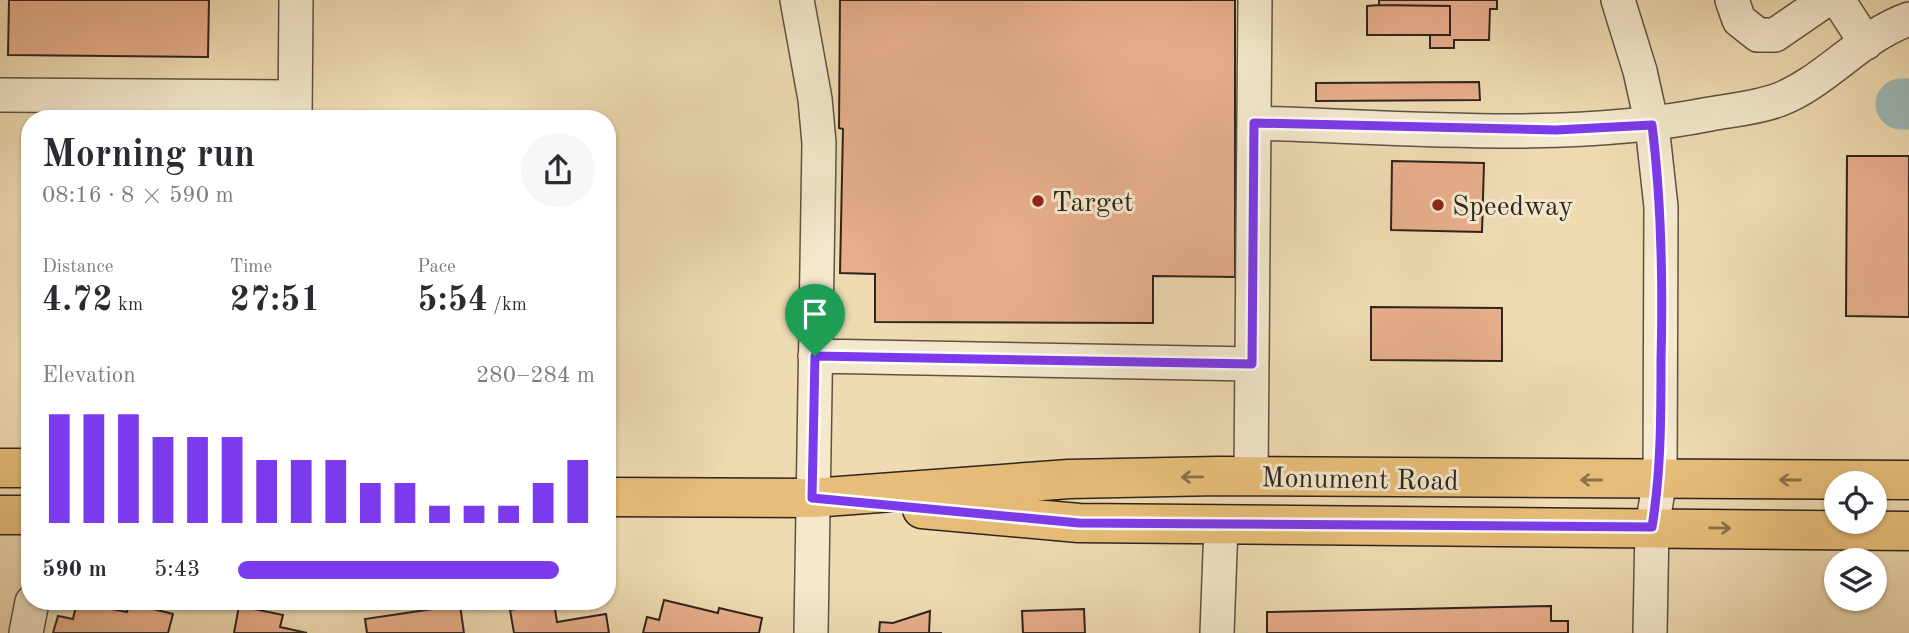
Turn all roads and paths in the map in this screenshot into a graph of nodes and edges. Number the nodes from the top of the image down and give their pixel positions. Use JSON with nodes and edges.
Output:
{"nodes":[{"id":1,"x":296,"y":0,"type":"edge"},
{"id":2,"x":797,"y":0,"type":"edge"},
{"id":3,"x":1255,"y":0,"type":"edge"},
{"id":4,"x":1618,"y":0,"type":"edge"},
{"id":5,"x":1732,"y":0,"type":"edge"},
{"id":6,"x":1826,"y":0,"type":"edge"},
{"id":7,"x":1838,"y":0,"type":"edge"},
{"id":8,"x":1909,"y":19,"type":"edge"},
{"id":9,"x":1866,"y":43,"type":"junction"},
{"id":10,"x":0,"y":95,"type":"edge"},
{"id":11,"x":295,"y":108,"type":"edge"},
{"id":12,"x":1254,"y":123,"type":"junction"},
{"id":13,"x":1652,"y":125,"type":"junction"},
{"id":14,"x":815,"y":356,"type":"junction"},
{"id":15,"x":1252,"y":364,"type":"junction"},
{"id":16,"x":0,"y":468,"type":"edge"},
{"id":17,"x":21,"y":468,"type":"edge"},
{"id":18,"x":1251,"y":476,"type":"junction"},
{"id":19,"x":1660,"y":479,"type":"junction"},
{"id":20,"x":1909,"y":480,"type":"edge"},
{"id":21,"x":616,"y":497,"type":"edge"},
{"id":22,"x":812,"y":498,"type":"junction"},
{"id":23,"x":21,"y":514,"type":"edge"},
{"id":24,"x":0,"y":515,"type":"edge"},
{"id":25,"x":1221,"y":526,"type":"junction"},
{"id":26,"x":1652,"y":527,"type":"junction"},
{"id":27,"x":1909,"y":531,"type":"edge"},
{"id":28,"x":30,"y":610,"type":"edge"},
{"id":29,"x":26,"y":633,"type":"edge"},
{"id":30,"x":811,"y":633,"type":"edge"},
{"id":31,"x":1217,"y":633,"type":"edge"},
{"id":32,"x":1650,"y":633,"type":"edge"}],
"edges":[{"from":1,"to":11,"type":"street"},
{"from":2,"to":14,"type":"street"},
{"from":3,"to":12,"type":"street"},
{"from":4,"to":13,"type":"street"},
{"from":5,"to":6,"type":"street"},
{"from":7,"to":9,"type":"street"},
{"from":8,"to":9,"type":"street"},
{"from":9,"to":13,"type":"street"},
{"from":10,"to":11,"type":"street"},
{"from":12,"to":13,"type":"street"},
{"from":12,"to":15,"type":"street"},
{"from":13,"to":19,"type":"street"},
{"from":14,"to":15,"type":"street"},
{"from":14,"to":22,"type":"street"},
{"from":15,"to":18,"type":"street"},
{"from":16,"to":17,"type":"main road"},
{"from":19,"to":18,"type":"main road","name":"Monument Road","one_way":true},
{"from":18,"to":22,"type":"main road","name":"Monument Road","one_way":true},
{"from":20,"to":19,"type":"main road","name":"Monument Road","one_way":true},
{"from":19,"to":26,"type":"street"},
{"from":21,"to":22,"type":"main road","name":"Monument Road"},
{"from":22,"to":25,"type":"main road","name":"Monument Road"},
{"from":22,"to":30,"type":"street"},
{"from":23,"to":24,"type":"main road"},
{"from":25,"to":26,"type":"main road","name":"Monument Road"},
{"from":25,"to":31,"type":"street"},
{"from":26,"to":27,"type":"main road","name":"Monument Road","one_way":true},
{"from":26,"to":32,"type":"street"},
{"from":28,"to":29,"type":"street"}]}
